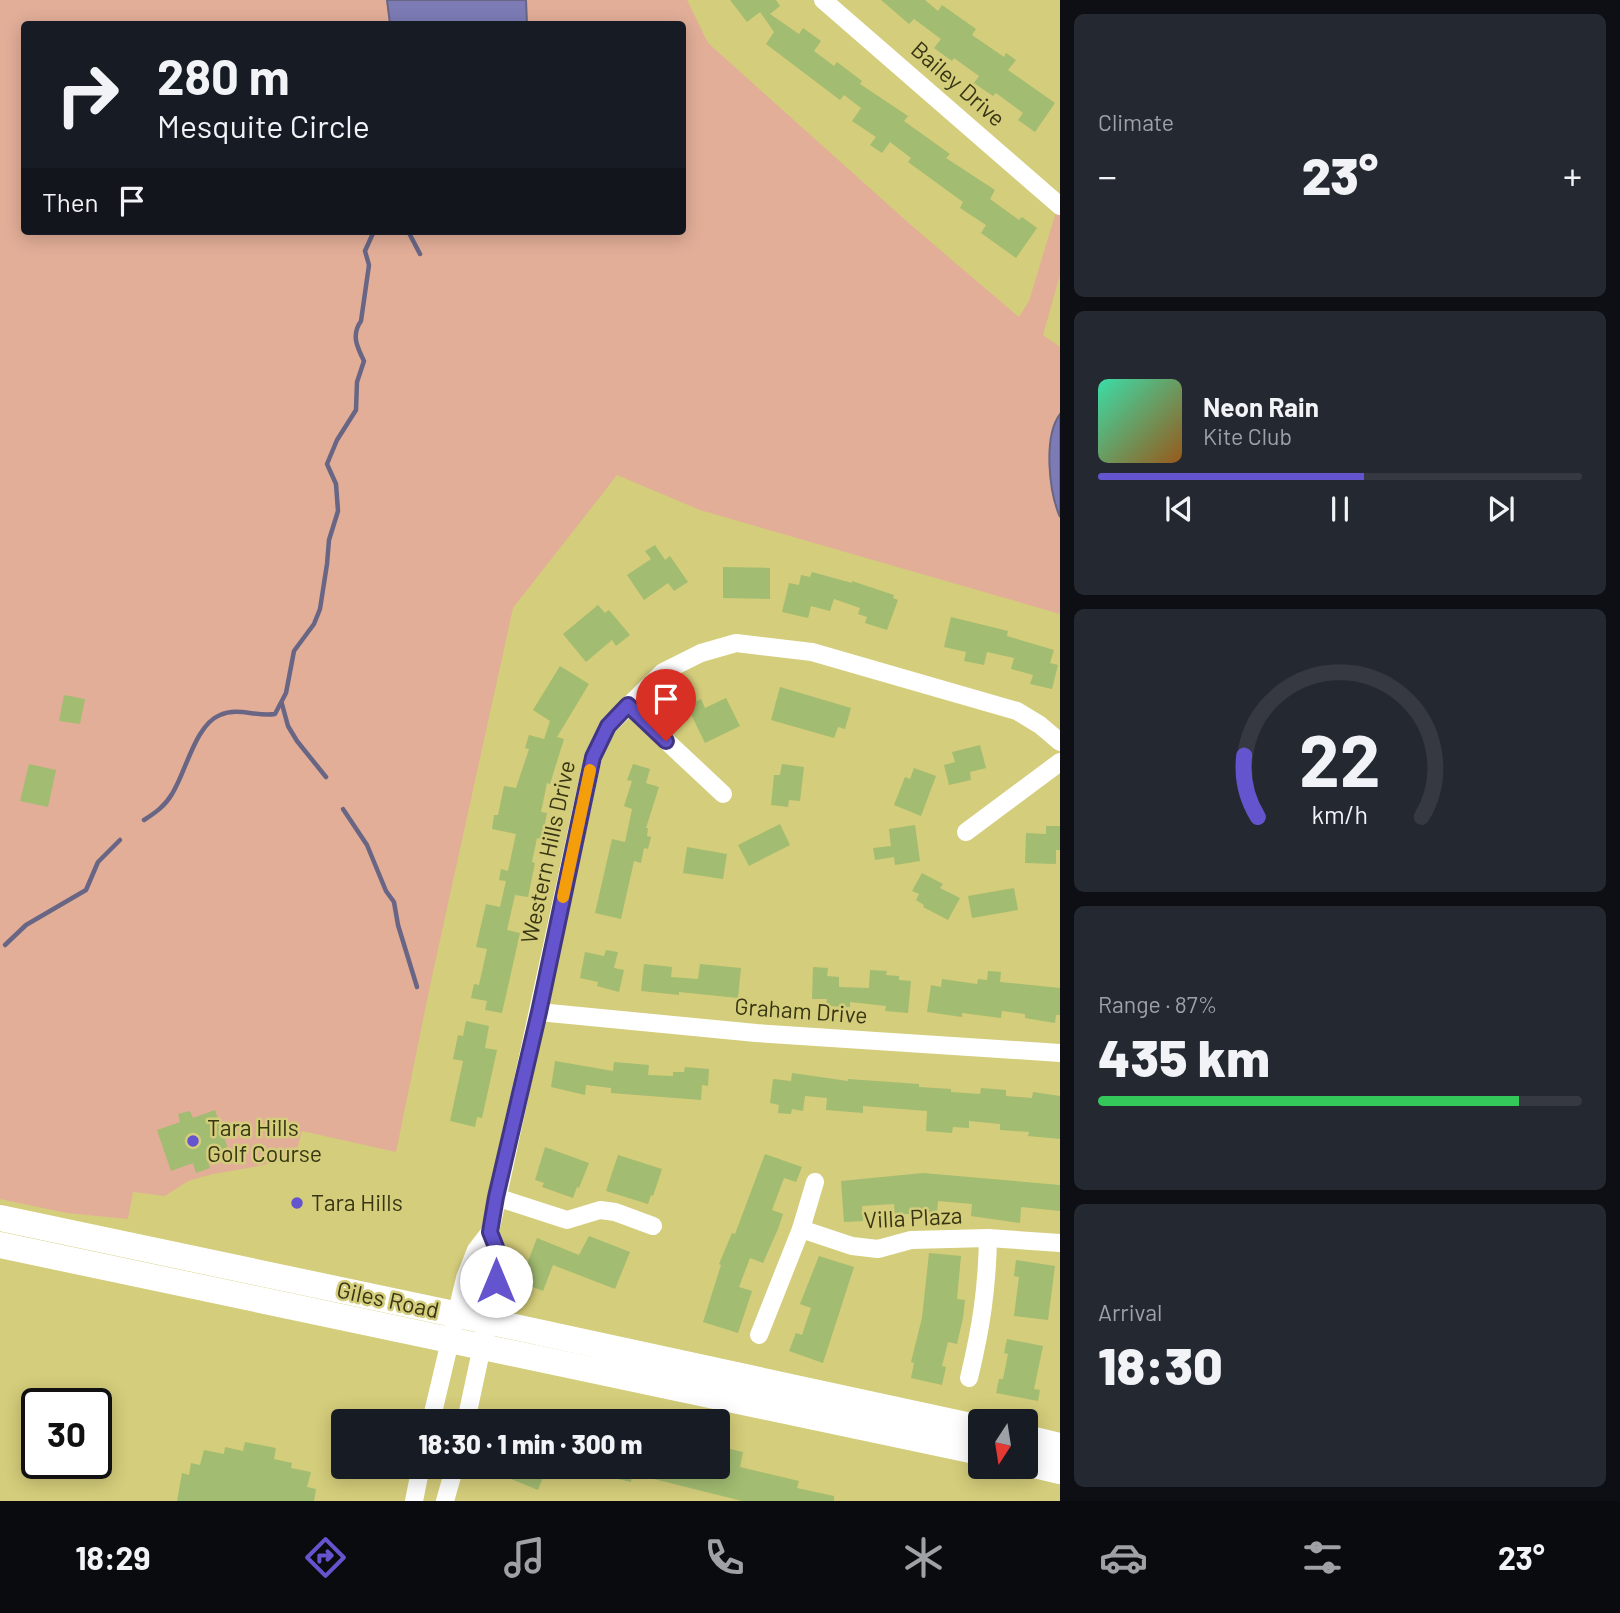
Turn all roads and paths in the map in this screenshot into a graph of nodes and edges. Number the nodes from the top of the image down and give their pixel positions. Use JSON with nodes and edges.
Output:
{"nodes":[{"id":1,"x":823,"y":0,"type":"edge"},
{"id":2,"x":1060,"y":206,"type":"edge"},
{"id":3,"x":628,"y":705,"type":"junction"},
{"id":4,"x":1060,"y":742,"type":"edge"},
{"id":5,"x":1060,"y":762,"type":"edge"},
{"id":6,"x":723,"y":794,"type":"dead end"},
{"id":7,"x":967,"y":832,"type":"dead end"},
{"id":8,"x":539,"y":1012,"type":"junction"},
{"id":9,"x":1060,"y":1054,"type":"edge"},
{"id":10,"x":815,"y":1182,"type":"dead end"},
{"id":11,"x":496,"y":1197,"type":"junction"},
{"id":12,"x":0,"y":1218,"type":"edge"},
{"id":13,"x":653,"y":1226,"type":"dead end"},
{"id":14,"x":801,"y":1229,"type":"junction"},
{"id":15,"x":490,"y":1232,"type":"junction"},
{"id":16,"x":988,"y":1238,"type":"junction"},
{"id":17,"x":1060,"y":1243,"type":"edge"},
{"id":18,"x":0,"y":1245,"type":"edge"},
{"id":19,"x":455,"y":1314,"type":"junction"},
{"id":20,"x":484,"y":1333,"type":"junction"},
{"id":21,"x":759,"y":1335,"type":"dead end"},
{"id":22,"x":450,"y":1340,"type":"junction"},
{"id":23,"x":969,"y":1378,"type":"dead end"},
{"id":24,"x":434,"y":1409,"type":"edge"},
{"id":25,"x":468,"y":1409,"type":"edge"},
{"id":26,"x":968,"y":1426,"type":"edge"},
{"id":27,"x":1038,"y":1441,"type":"edge"},
{"id":28,"x":1060,"y":1446,"type":"edge"},
{"id":29,"x":968,"y":1449,"type":"edge"},
{"id":30,"x":1038,"y":1466,"type":"edge"},
{"id":31,"x":1060,"y":1471,"type":"edge"},
{"id":32,"x":418,"y":1479,"type":"edge"},
{"id":33,"x":452,"y":1479,"type":"edge"},
{"id":34,"x":414,"y":1501,"type":"edge"},
{"id":35,"x":444,"y":1501,"type":"edge"}],
"edges":[{"from":1,"to":2,"type":"street","name":"Bailey Drive"},
{"from":3,"to":4,"type":"street","name":"Western Hills Drive"},
{"from":3,"to":6,"type":"street"},
{"from":3,"to":8,"type":"street","name":"Western Hills Drive"},
{"from":5,"to":7,"type":"street"},
{"from":8,"to":9,"type":"street","name":"Graham Drive"},
{"from":8,"to":11,"type":"street","name":"Western Hills Drive"},
{"from":10,"to":14,"type":"street"},
{"from":11,"to":13,"type":"street"},
{"from":11,"to":15,"type":"street","name":"Western Hills Drive"},
{"from":12,"to":19,"type":"main road","name":"Giles Road"},
{"from":14,"to":16,"type":"street","name":"Villa Plaza"},
{"from":14,"to":21,"type":"street"},
{"from":15,"to":19,"type":"street","name":"Western Hills Drive"},
{"from":15,"to":20,"type":"street","name":"Western Hills Drive"},
{"from":16,"to":17,"type":"street","name":"Villa Plaza"},
{"from":16,"to":23,"type":"street","name":"Villa Plaza"},
{"from":18,"to":22,"type":"main road","name":"Giles Road"},
{"from":19,"to":20,"type":"main road","name":"Giles Road"},
{"from":19,"to":22,"type":"street","name":"Western Hills Drive"},
{"from":20,"to":22,"type":"main road","name":"Giles Road"},
{"from":20,"to":25,"type":"street","name":"Western Hills Drive"},
{"from":20,"to":26,"type":"main road","name":"Giles Road"},
{"from":20,"to":29,"type":"main road","name":"Giles Road"},
{"from":22,"to":24,"type":"street","name":"Western Hills Drive"},
{"from":27,"to":28,"type":"main road"},
{"from":30,"to":31,"type":"main road"},
{"from":32,"to":34,"type":"street"},
{"from":33,"to":35,"type":"street"}]}
